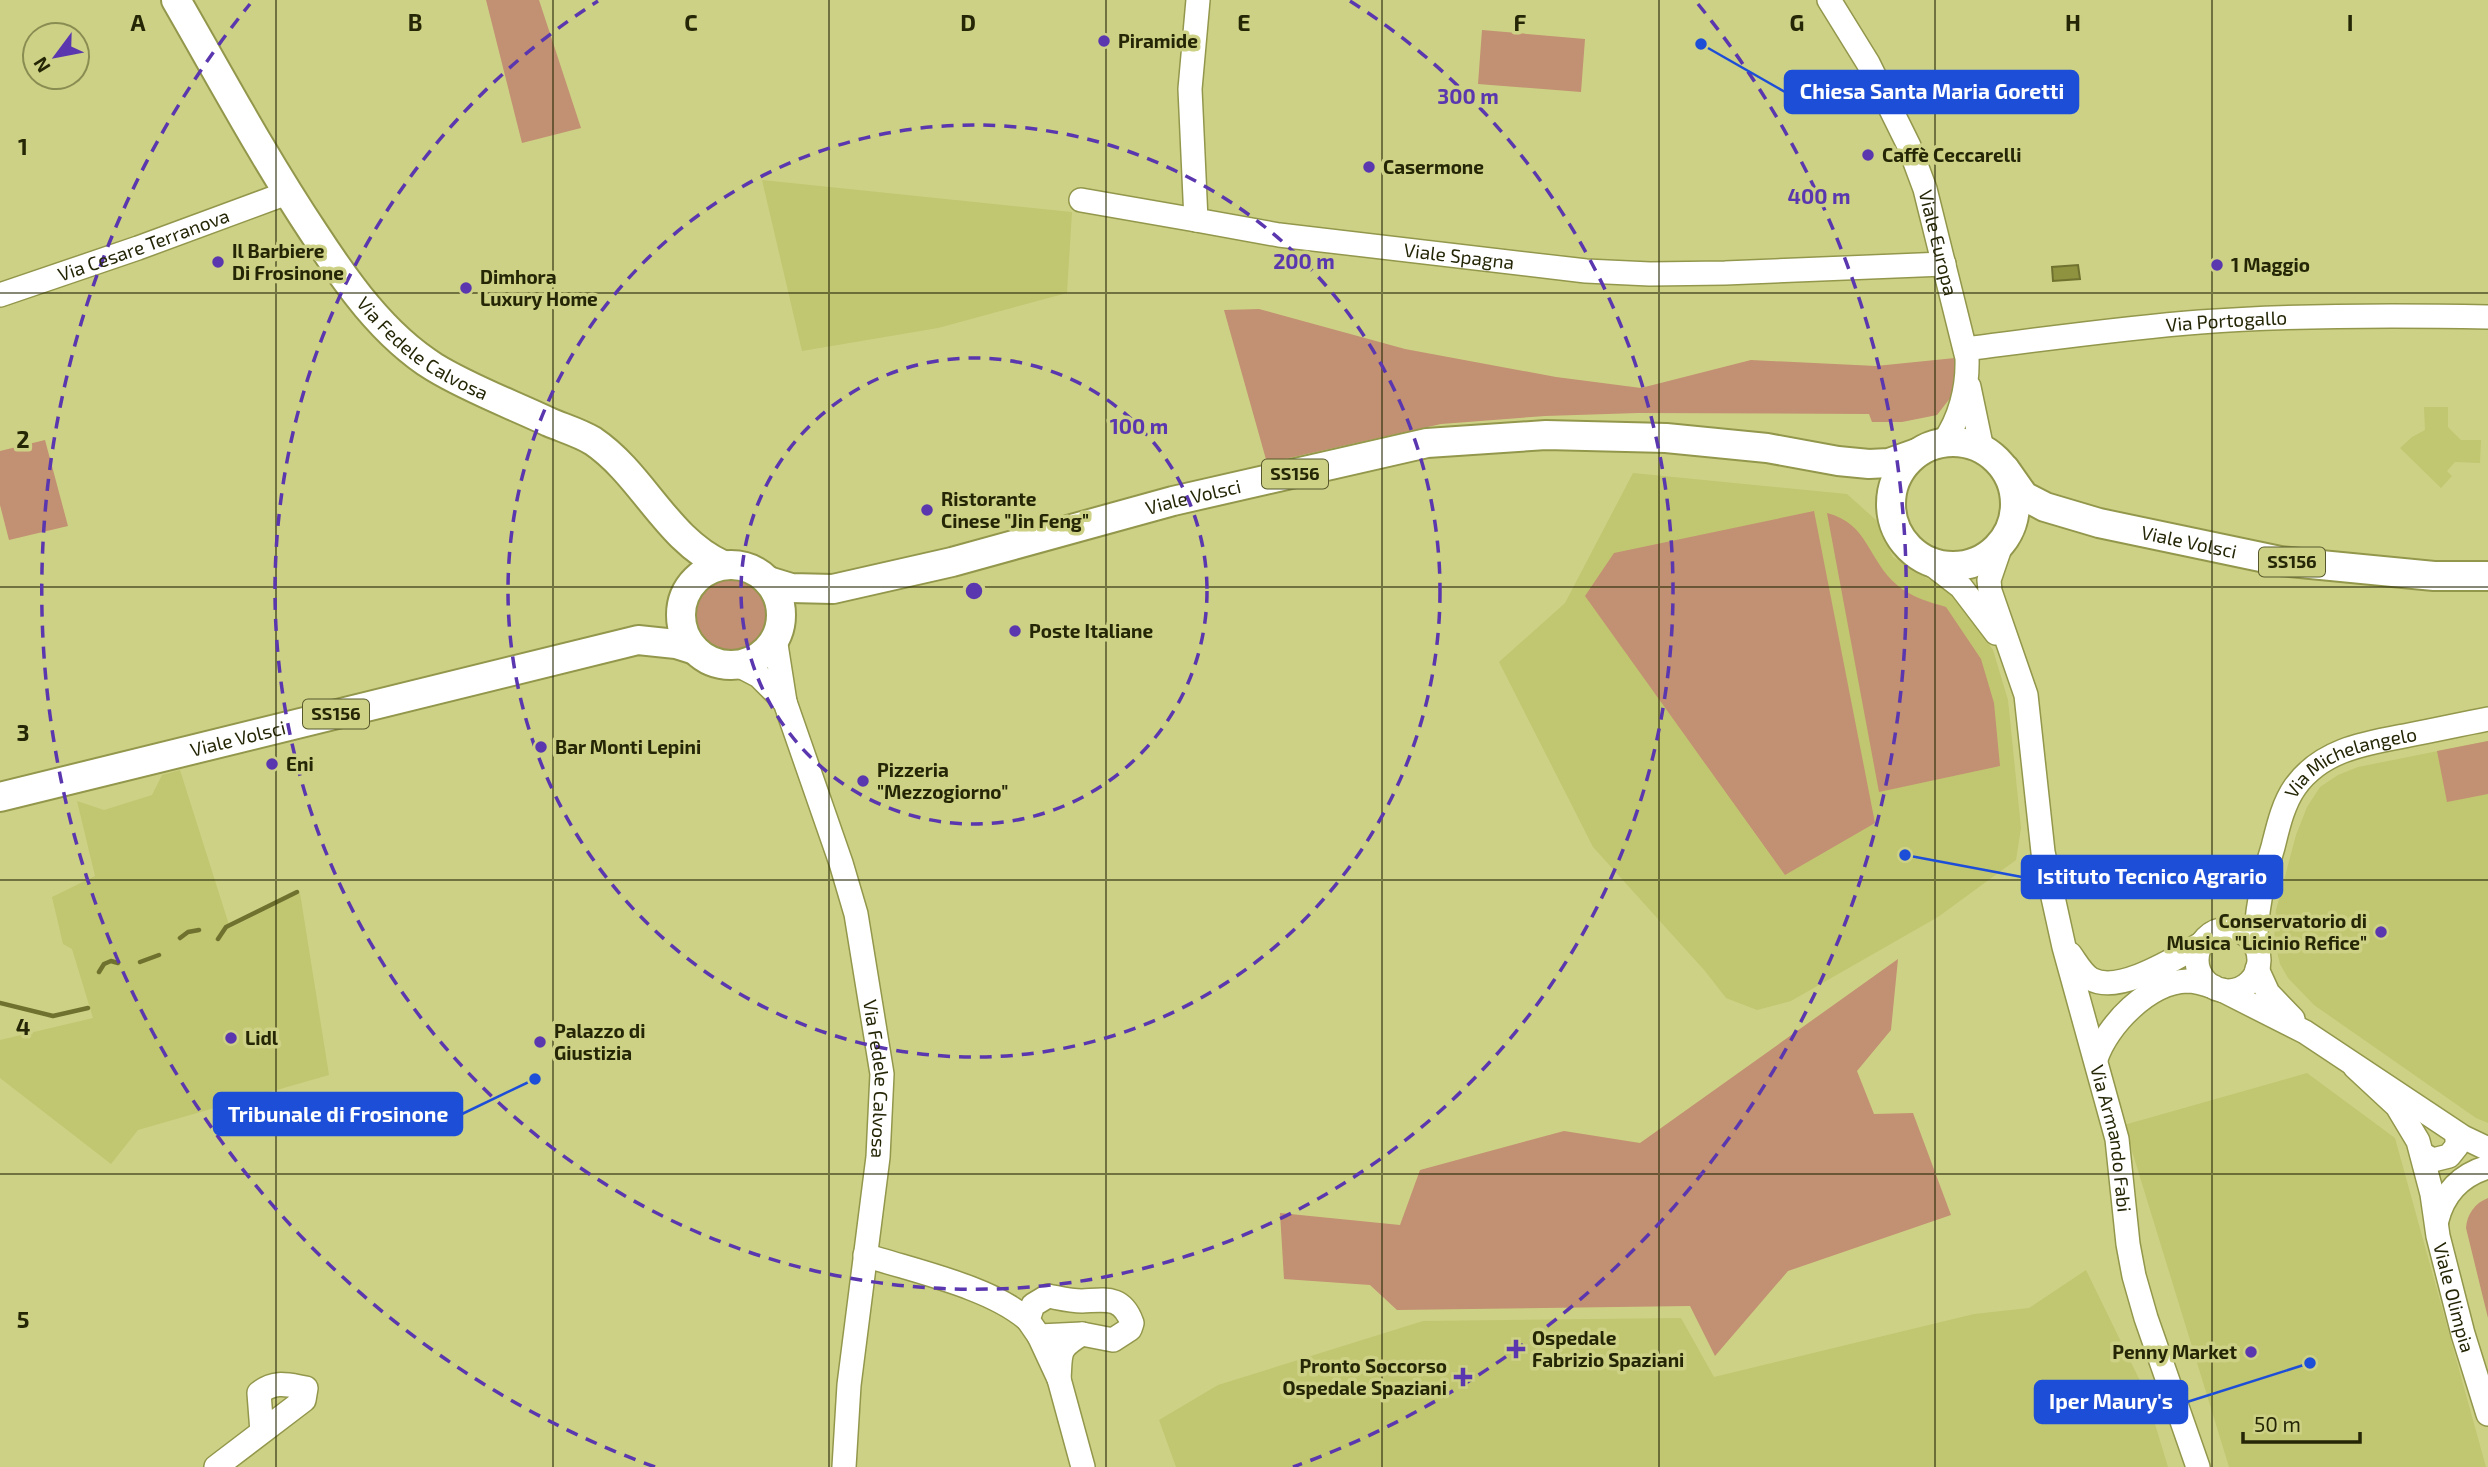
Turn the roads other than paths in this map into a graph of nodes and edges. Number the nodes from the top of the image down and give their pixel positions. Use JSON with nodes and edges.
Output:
{"nodes":[{"id":1,"x":176,"y":0,"type":"edge"},
{"id":2,"x":1198,"y":0,"type":"edge"},
{"id":3,"x":1816,"y":0,"type":"edge"},
{"id":4,"x":1829,"y":0,"type":"edge"},
{"id":5,"x":1846,"y":26,"type":"junction"},
{"id":6,"x":287,"y":193,"type":"junction"},
{"id":7,"x":1081,"y":200,"type":"dead end"},
{"id":8,"x":1196,"y":220,"type":"junction"},
{"id":9,"x":1944,"y":264,"type":"junction"},
{"id":10,"x":0,"y":295,"type":"edge"},
{"id":11,"x":2488,"y":317,"type":"edge"},
{"id":12,"x":1966,"y":349,"type":"junction"},
{"id":13,"x":1967,"y":379,"type":"junction"},
{"id":14,"x":1943,"y":443,"type":"junction"},
{"id":15,"x":1982,"y":449,"type":"junction"},
{"id":16,"x":1917,"y":453,"type":"junction"},
{"id":17,"x":1838,"y":461,"type":"junction"},
{"id":18,"x":2005,"y":469,"type":"junction"},
{"id":19,"x":1891,"y":504,"type":"junction"},
{"id":20,"x":669,"y":522,"type":"junction"},
{"id":21,"x":2099,"y":523,"type":"junction"},
{"id":22,"x":2006,"y":536,"type":"junction"},
{"id":23,"x":1926,"y":560,"type":"junction"},
{"id":24,"x":723,"y":565,"type":"junction"},
{"id":25,"x":2488,"y":576,"type":"edge"},
{"id":26,"x":768,"y":582,"type":"junction"},
{"id":27,"x":833,"y":589,"type":"junction"},
{"id":28,"x":684,"y":599,"type":"junction"},
{"id":29,"x":778,"y":631,"type":"junction"},
{"id":30,"x":638,"y":639,"type":"junction"},
{"id":31,"x":695,"y":650,"type":"junction"},
{"id":32,"x":2008,"y":650,"type":"junction"},
{"id":33,"x":736,"y":664,"type":"junction"},
{"id":34,"x":785,"y":702,"type":"junction"},
{"id":35,"x":2488,"y":719,"type":"edge"},
{"id":36,"x":0,"y":797,"type":"edge"},
{"id":37,"x":2267,"y":864,"type":"junction"},
{"id":38,"x":2227,"y":930,"type":"junction"},
{"id":39,"x":2203,"y":943,"type":"junction"},
{"id":40,"x":2064,"y":947,"type":"junction"},
{"id":41,"x":2257,"y":958,"type":"junction"},
{"id":42,"x":2140,"y":988,"type":"junction"},
{"id":43,"x":2218,"y":989,"type":"junction"},
{"id":44,"x":2082,"y":1015,"type":"junction"},
{"id":45,"x":2305,"y":1032,"type":"junction"},
{"id":46,"x":2096,"y":1059,"type":"junction"},
{"id":47,"x":2354,"y":1067,"type":"junction"},
{"id":48,"x":2457,"y":1133,"type":"junction"},
{"id":49,"x":2488,"y":1149,"type":"edge"},
{"id":50,"x":2422,"y":1154,"type":"junction"},
{"id":51,"x":2488,"y":1167,"type":"edge"},
{"id":52,"x":2437,"y":1220,"type":"junction"},
{"id":53,"x":865,"y":1255,"type":"junction"},
{"id":54,"x":983,"y":1293,"type":"junction"},
{"id":55,"x":1048,"y":1296,"type":"junction"},
{"id":56,"x":1034,"y":1328,"type":"junction"},
{"id":57,"x":1082,"y":1334,"type":"junction"},
{"id":58,"x":1059,"y":1379,"type":"junction"},
{"id":59,"x":2488,"y":1414,"type":"edge"},
{"id":60,"x":262,"y":1432,"type":"dead end"},
{"id":61,"x":216,"y":1467,"type":"edge"},
{"id":62,"x":844,"y":1467,"type":"edge"},
{"id":63,"x":1083,"y":1467,"type":"edge"},
{"id":64,"x":2198,"y":1467,"type":"edge"}],
"edges":[{"from":1,"to":6,"type":"main road","name":"Via Fedele Calvosa"},
{"from":2,"to":8,"type":"street"},
{"from":3,"to":5,"type":"street"},
{"from":4,"to":5,"type":"street","name":"Viale Europa"},
{"from":5,"to":9,"type":"street","name":"Viale Europa"},
{"from":6,"to":10,"type":"street","name":"Via Cesare Terranova"},
{"from":6,"to":20,"type":"main road","name":"Via Fedele Calvosa"},
{"from":7,"to":8,"type":"street","name":"Viale Spagna"},
{"from":8,"to":9,"type":"street","name":"Viale Spagna"},
{"from":9,"to":12,"type":"street","name":"Viale Europa"},
{"from":11,"to":12,"type":"street","name":"Via Portogallo"},
{"from":12,"to":13,"type":"street","name":"Viale Europa"},
{"from":13,"to":14,"type":"street"},
{"from":13,"to":15,"type":"street"},
{"from":14,"to":15,"type":"main road","number":"SS156"},
{"from":14,"to":16,"type":"main road","number":"SS156"},
{"from":15,"to":18,"type":"main road","name":"Viale Volsci","number":"SS156"},
{"from":16,"to":17,"type":"main road","number":"SS156"},
{"from":16,"to":19,"type":"main road"},
{"from":17,"to":19,"type":"main road","number":"SS156"},
{"from":17,"to":27,"type":"main road","name":"Viale Volsci","number":"SS156"},
{"from":18,"to":21,"type":"main road","name":"Viale Volsci","number":"SS156"},
{"from":18,"to":22,"type":"main road"},
{"from":19,"to":23,"type":"main road","number":"SS156"},
{"from":20,"to":24,"type":"main road","name":"Via Fedele Calvosa"},
{"from":20,"to":28,"type":"main road","name":"Via Fedele Calvosa"},
{"from":21,"to":22,"type":"main road","name":"Viale Volsci","number":"SS156"},
{"from":21,"to":25,"type":"main road","name":"Viale Volsci","number":"SS156"},
{"from":22,"to":23,"type":"main road","name":"Viale Volsci","number":"SS156"},
{"from":22,"to":32,"type":"street"},
{"from":23,"to":32,"type":"street"},
{"from":24,"to":26,"type":"main road","number":"SS156"},
{"from":24,"to":28,"type":"main road","number":"SS156"},
{"from":26,"to":27,"type":"main road","name":"Viale Volsci","number":"SS156"},
{"from":26,"to":29,"type":"main road"},
{"from":27,"to":29,"type":"main road","name":"Viale Volsci","number":"SS156"},
{"from":28,"to":30,"type":"main road","name":"Viale Volsci","number":"SS156"},
{"from":28,"to":31,"type":"main road"},
{"from":29,"to":33,"type":"main road","number":"SS156"},
{"from":29,"to":34,"type":"street","name":"Via Fedele Calvosa"},
{"from":30,"to":31,"type":"main road","name":"Viale Volsci","number":"SS156"},
{"from":30,"to":36,"type":"main road","name":"Viale Volsci","number":"SS156"},
{"from":31,"to":33,"type":"main road","number":"SS156"},
{"from":32,"to":40,"type":"street","name":"Via Armando Fabi"},
{"from":33,"to":34,"type":"street","name":"Via Fedele Calvosa"},
{"from":34,"to":53,"type":"street","name":"Via Fedele Calvosa"},
{"from":35,"to":37,"type":"street","name":"Via Michelangelo"},
{"from":37,"to":38,"type":"street","name":"Via Michelangelo"},
{"from":37,"to":41,"type":"street","name":"Via Michelangelo"},
{"from":38,"to":39,"type":"street"},
{"from":38,"to":41,"type":"street"},
{"from":39,"to":42,"type":"street","name":"Viale Olimpia"},
{"from":39,"to":43,"type":"street"},
{"from":40,"to":42,"type":"street","name":"Viale Olimpia"},
{"from":40,"to":44,"type":"street","name":"Via Armando Fabi"},
{"from":41,"to":43,"type":"street"},
{"from":41,"to":45,"type":"street","name":"Viale Olimpia"},
{"from":42,"to":43,"type":"street","name":"Viale Olimpia"},
{"from":42,"to":44,"type":"street"},
{"from":42,"to":46,"type":"street","name":"Viale Olimpia"},
{"from":43,"to":45,"type":"street","name":"Viale Olimpia"},
{"from":44,"to":46,"type":"street","name":"Via Armando Fabi"},
{"from":45,"to":47,"type":"street","name":"Viale Olimpia"},
{"from":46,"to":64,"type":"street","name":"Via Armando Fabi"},
{"from":47,"to":48,"type":"street","name":"Viale Olimpia"},
{"from":47,"to":50,"type":"street","name":"Viale Olimpia"},
{"from":48,"to":49,"type":"street","name":"Viale Olimpia"},
{"from":48,"to":50,"type":"street"},
{"from":50,"to":52,"type":"street","name":"Viale Olimpia"},
{"from":51,"to":52,"type":"street","name":"Viale Olimpia"},
{"from":52,"to":59,"type":"street","name":"Viale Olimpia"},
{"from":53,"to":54,"type":"street"},
{"from":53,"to":62,"type":"street","name":"Via Fedele Calvosa"},
{"from":54,"to":55,"type":"street"},
{"from":54,"to":56,"type":"street"},
{"from":55,"to":56,"type":"street"},
{"from":55,"to":57,"type":"street"},
{"from":56,"to":57,"type":"street"},
{"from":56,"to":58,"type":"street"},
{"from":57,"to":58,"type":"street"},
{"from":58,"to":63,"type":"street"},
{"from":60,"to":61,"type":"street"}]}
